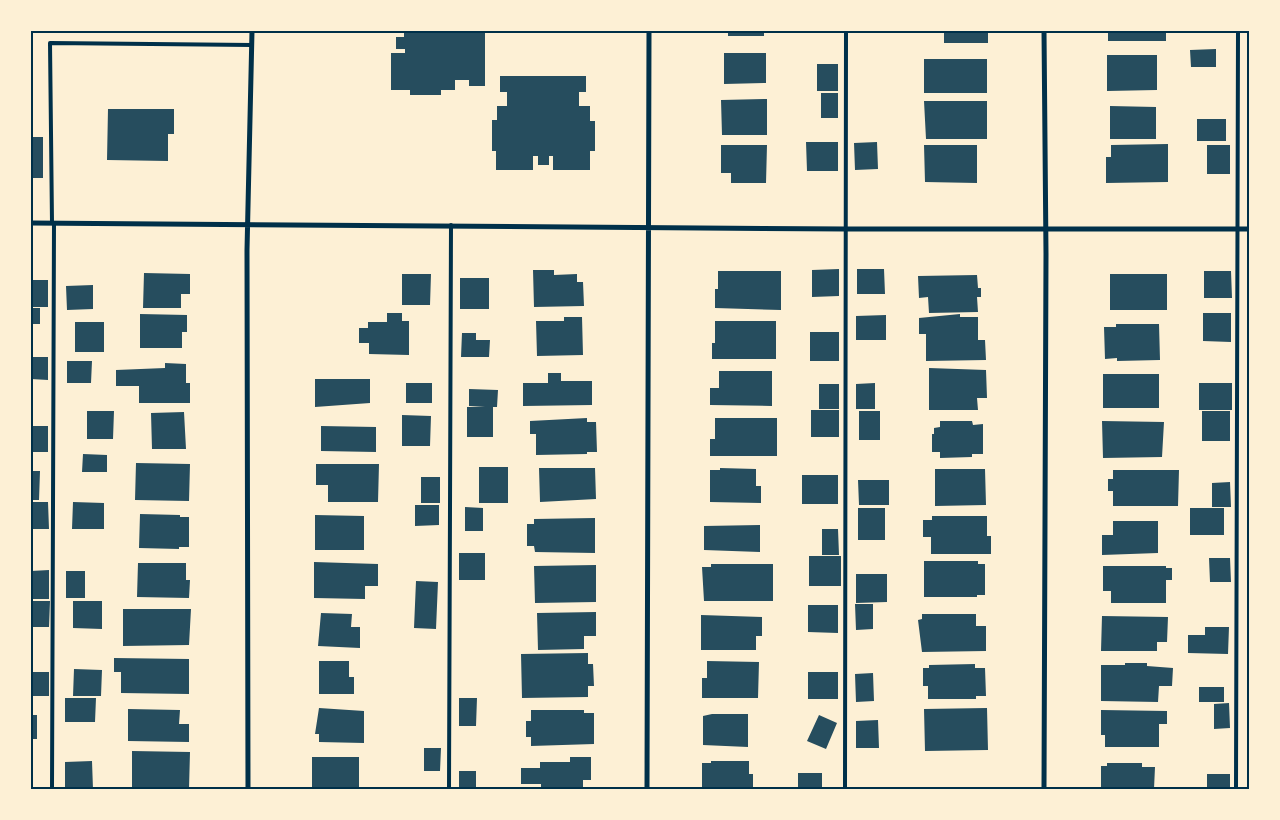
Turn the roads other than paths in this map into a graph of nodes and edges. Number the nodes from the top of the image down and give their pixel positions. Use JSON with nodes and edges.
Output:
{"nodes":[{"id":1,"x":252,"y":31,"type":"edge"},
{"id":2,"x":649,"y":31,"type":"edge"},
{"id":3,"x":846,"y":31,"type":"edge"},
{"id":4,"x":1044,"y":31,"type":"edge"},
{"id":5,"x":1238,"y":31,"type":"edge"},
{"id":6,"x":252,"y":45,"type":"junction"},
{"id":7,"x":31,"y":223,"type":"edge"},
{"id":8,"x":53,"y":224,"type":"junction"},
{"id":9,"x":248,"y":225,"type":"junction"},
{"id":10,"x":451,"y":225,"type":"junction"},
{"id":11,"x":649,"y":228,"type":"junction"},
{"id":12,"x":846,"y":229,"type":"junction"},
{"id":13,"x":1236,"y":229,"type":"junction"},
{"id":14,"x":1249,"y":229,"type":"edge"},
{"id":15,"x":1045,"y":230,"type":"junction"},
{"id":16,"x":52,"y":789,"type":"edge"},
{"id":17,"x":248,"y":789,"type":"edge"},
{"id":18,"x":449,"y":789,"type":"edge"},
{"id":19,"x":647,"y":789,"type":"edge"},
{"id":20,"x":845,"y":789,"type":"edge"},
{"id":21,"x":1044,"y":789,"type":"edge"},
{"id":22,"x":1236,"y":789,"type":"edge"}],
"edges":[{"from":1,"to":6,"type":"street"},
{"from":2,"to":11,"type":"street"},
{"from":3,"to":12,"type":"lane"},
{"from":4,"to":15,"type":"street"},
{"from":5,"to":13,"type":"lane"},
{"from":6,"to":8,"type":"lane"},
{"from":6,"to":9,"type":"street"},
{"from":7,"to":8,"type":"street"},
{"from":8,"to":9,"type":"street"},
{"from":8,"to":16,"type":"lane"},
{"from":9,"to":10,"type":"street"},
{"from":9,"to":17,"type":"street"},
{"from":10,"to":11,"type":"street"},
{"from":10,"to":18,"type":"lane"},
{"from":11,"to":12,"type":"street"},
{"from":11,"to":19,"type":"street"},
{"from":12,"to":15,"type":"street"},
{"from":12,"to":20,"type":"lane"},
{"from":13,"to":14,"type":"street"},
{"from":13,"to":15,"type":"street"},
{"from":13,"to":22,"type":"lane"},
{"from":15,"to":21,"type":"street"}]}
